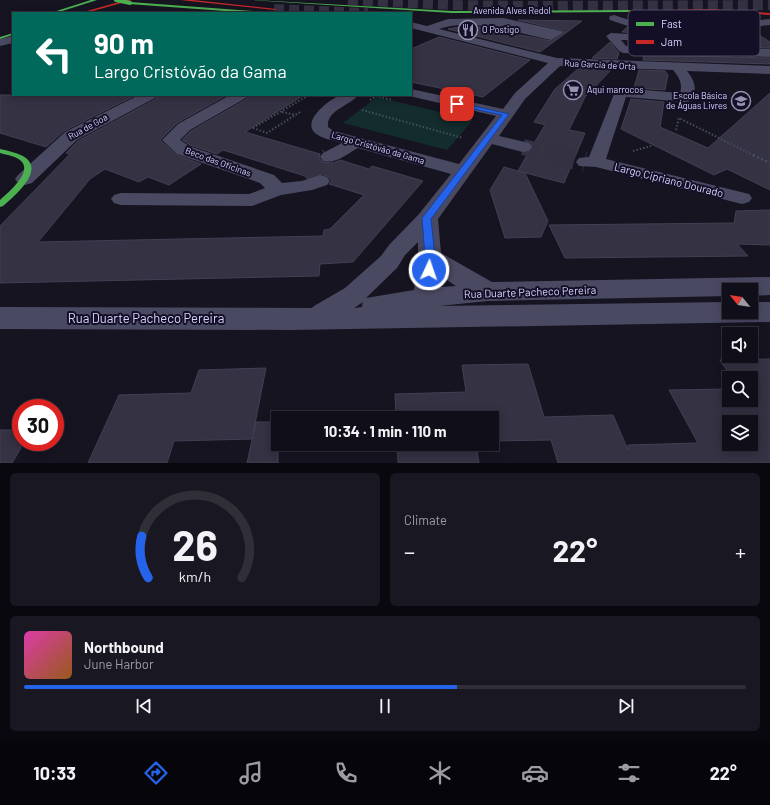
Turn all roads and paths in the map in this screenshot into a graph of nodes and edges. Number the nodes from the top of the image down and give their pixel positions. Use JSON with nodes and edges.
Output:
{"nodes":[{"id":1,"x":95,"y":0,"type":"edge"},
{"id":2,"x":112,"y":0,"type":"edge"},
{"id":3,"x":116,"y":0,"type":"edge"},
{"id":4,"x":182,"y":0,"type":"edge"},
{"id":5,"x":254,"y":0,"type":"edge"},
{"id":6,"x":130,"y":2,"type":"edge"},
{"id":7,"x":271,"y":11,"type":"edge"},
{"id":8,"x":628,"y":11,"type":"edge"},
{"id":9,"x":55,"y":12,"type":"edge"},
{"id":10,"x":71,"y":12,"type":"edge"},
{"id":11,"x":86,"y":12,"type":"edge"},
{"id":12,"x":760,"y":13,"type":"edge"},
{"id":13,"x":770,"y":14,"type":"edge"},
{"id":14,"x":614,"y":18,"type":"dead end"},
{"id":15,"x":475,"y":21,"type":"junction"},
{"id":16,"x":770,"y":22,"type":"edge"},
{"id":17,"x":628,"y":23,"type":"edge"},
{"id":18,"x":760,"y":23,"type":"edge"},
{"id":19,"x":412,"y":25,"type":"edge"},
{"id":20,"x":12,"y":29,"type":"edge"},
{"id":21,"x":427,"y":29,"type":"junction"},
{"id":22,"x":0,"y":33,"type":"edge"},
{"id":23,"x":12,"y":34,"type":"edge"},
{"id":24,"x":628,"y":37,"type":"edge"},
{"id":25,"x":0,"y":38,"type":"edge"},
{"id":26,"x":12,"y":39,"type":"edge"},
{"id":27,"x":0,"y":43,"type":"edge"},
{"id":28,"x":623,"y":49,"type":"junction"},
{"id":29,"x":628,"y":49,"type":"edge"},
{"id":30,"x":760,"y":53,"type":"edge"},
{"id":31,"x":770,"y":53,"type":"edge"},
{"id":32,"x":628,"y":54,"type":"edge"},
{"id":33,"x":630,"y":56,"type":"edge"},
{"id":34,"x":742,"y":56,"type":"edge"},
{"id":35,"x":557,"y":62,"type":"junction"},
{"id":36,"x":639,"y":66,"type":"junction"},
{"id":37,"x":677,"y":68,"type":"junction"},
{"id":38,"x":765,"y":70,"type":"edge"},
{"id":39,"x":148,"y":96,"type":"edge"},
{"id":40,"x":240,"y":96,"type":"edge"},
{"id":41,"x":307,"y":96,"type":"edge"},
{"id":42,"x":405,"y":97,"type":"edge"},
{"id":43,"x":370,"y":100,"type":"dead end"},
{"id":44,"x":353,"y":103,"type":"edge"},
{"id":45,"x":302,"y":111,"type":"dead end"},
{"id":46,"x":281,"y":112,"type":"junction"},
{"id":47,"x":506,"y":114,"type":"junction"},
{"id":48,"x":296,"y":115,"type":"junction"},
{"id":49,"x":676,"y":130,"type":"dead end"},
{"id":50,"x":490,"y":136,"type":"junction"},
{"id":51,"x":465,"y":138,"type":"dead end"},
{"id":52,"x":356,"y":142,"type":"junction"},
{"id":53,"x":525,"y":144,"type":"tunnel mouth"},
{"id":54,"x":0,"y":151,"type":"edge"},
{"id":55,"x":336,"y":159,"type":"tunnel mouth"},
{"id":56,"x":770,"y":163,"type":"edge"},
{"id":57,"x":462,"y":171,"type":"junction"},
{"id":58,"x":25,"y":179,"type":"junction"},
{"id":59,"x":310,"y":181,"type":"tunnel mouth"},
{"id":60,"x":277,"y":190,"type":"junction"},
{"id":61,"x":742,"y":198,"type":"dead end"},
{"id":62,"x":120,"y":199,"type":"dead end"},
{"id":63,"x":0,"y":204,"type":"edge"},
{"id":64,"x":427,"y":218,"type":"junction"},
{"id":65,"x":430,"y":257,"type":"junction"},
{"id":66,"x":389,"y":262,"type":"junction"},
{"id":67,"x":770,"y":286,"type":"edge"},
{"id":68,"x":488,"y":292,"type":"junction"},
{"id":69,"x":412,"y":305,"type":"junction"},
{"id":70,"x":770,"y":312,"type":"edge"},
{"id":71,"x":323,"y":313,"type":"junction"},
{"id":72,"x":0,"y":318,"type":"edge"},
{"id":73,"x":291,"y":319,"type":"junction"}],
"edges":[{"from":1,"to":9,"type":"main road"},
{"from":2,"to":10,"type":"main road"},
{"from":3,"to":6,"type":"main road","bridge":true},
{"from":4,"to":7,"type":"main road"},
{"from":5,"to":8,"type":"main road","name":"Avenida Alves Redol"},
{"from":6,"to":7,"type":"main road"},
{"from":6,"to":11,"type":"main road"},
{"from":12,"to":13,"type":"main road","name":"Avenida Alves Redol"},
{"from":14,"to":17,"type":"street"},
{"from":15,"to":15,"type":"street","name":"Avenida Alves Redol"},
{"from":15,"to":21,"type":"street","name":"Avenida Alves Redol"},
{"from":16,"to":18,"type":"street"},
{"from":19,"to":21,"type":"street","name":"Rua Garcia de Orta"},
{"from":20,"to":22,"type":"main road"},
{"from":21,"to":35,"type":"street","name":"Rua Garcia de Orta"},
{"from":23,"to":25,"type":"main road"},
{"from":24,"to":28,"type":"street"},
{"from":26,"to":27,"type":"street"},
{"from":28,"to":29,"type":"street"},
{"from":28,"to":32,"type":"street"},
{"from":30,"to":31,"type":"street"},
{"from":33,"to":36,"type":"street"},
{"from":34,"to":38,"type":"street"},
{"from":35,"to":36,"type":"street","name":"Rua Garcia de Orta"},
{"from":35,"to":47,"type":"street"},
{"from":36,"to":37,"type":"street","name":"Rua Garcia de Orta"},
{"from":37,"to":38,"type":"street","name":"Rua Garcia de Orta"},
{"from":37,"to":61,"type":"street","name":"Largo Cipriano Dourado"},
{"from":39,"to":58,"type":"street","name":"Rua de Goa"},
{"from":40,"to":60,"type":"street","name":"Beco das Oficinas"},
{"from":41,"to":46,"type":"path"},
{"from":42,"to":43,"type":"path"},
{"from":42,"to":47,"type":"street"},
{"from":44,"to":51,"type":"path"},
{"from":44,"to":52,"type":"street","name":"Largo Cristóvão da Gama"},
{"from":45,"to":48,"type":"path"},
{"from":46,"to":48,"type":"path"},
{"from":46,"to":48,"type":"path"},
{"from":47,"to":50,"type":"street"},
{"from":49,"to":56,"type":"path"},
{"from":50,"to":53,"type":"street"},
{"from":50,"to":57,"type":"street"},
{"from":52,"to":55,"type":"street"},
{"from":52,"to":57,"type":"street","name":"Largo Cristóvão da Gama"},
{"from":54,"to":58,"type":"main road"},
{"from":57,"to":64,"type":"street"},
{"from":58,"to":63,"type":"main road","name":"Rua de Goa"},
{"from":59,"to":60,"type":"street"},
{"from":60,"to":62,"type":"street"},
{"from":64,"to":65,"type":"street"},
{"from":64,"to":66,"type":"street"},
{"from":65,"to":68,"type":"street"},
{"from":65,"to":69,"type":"street"},
{"from":66,"to":69,"type":"street"},
{"from":66,"to":71,"type":"street"},
{"from":67,"to":68,"type":"street","name":"Rua Duarte Pacheco Pereira"},
{"from":68,"to":69,"type":"street","name":"Rua Duarte Pacheco Pereira"},
{"from":69,"to":70,"type":"street","name":"Rua Duarte Pacheco Pereira"},
{"from":69,"to":71,"type":"street","name":"Rua Duarte Pacheco Pereira"},
{"from":69,"to":73,"type":"street","name":"Rua Duarte Pacheco Pereira"},
{"from":71,"to":73,"type":"street","name":"Rua Duarte Pacheco Pereira"},
{"from":72,"to":73,"type":"street","name":"Rua Duarte Pacheco Pereira"}]}
